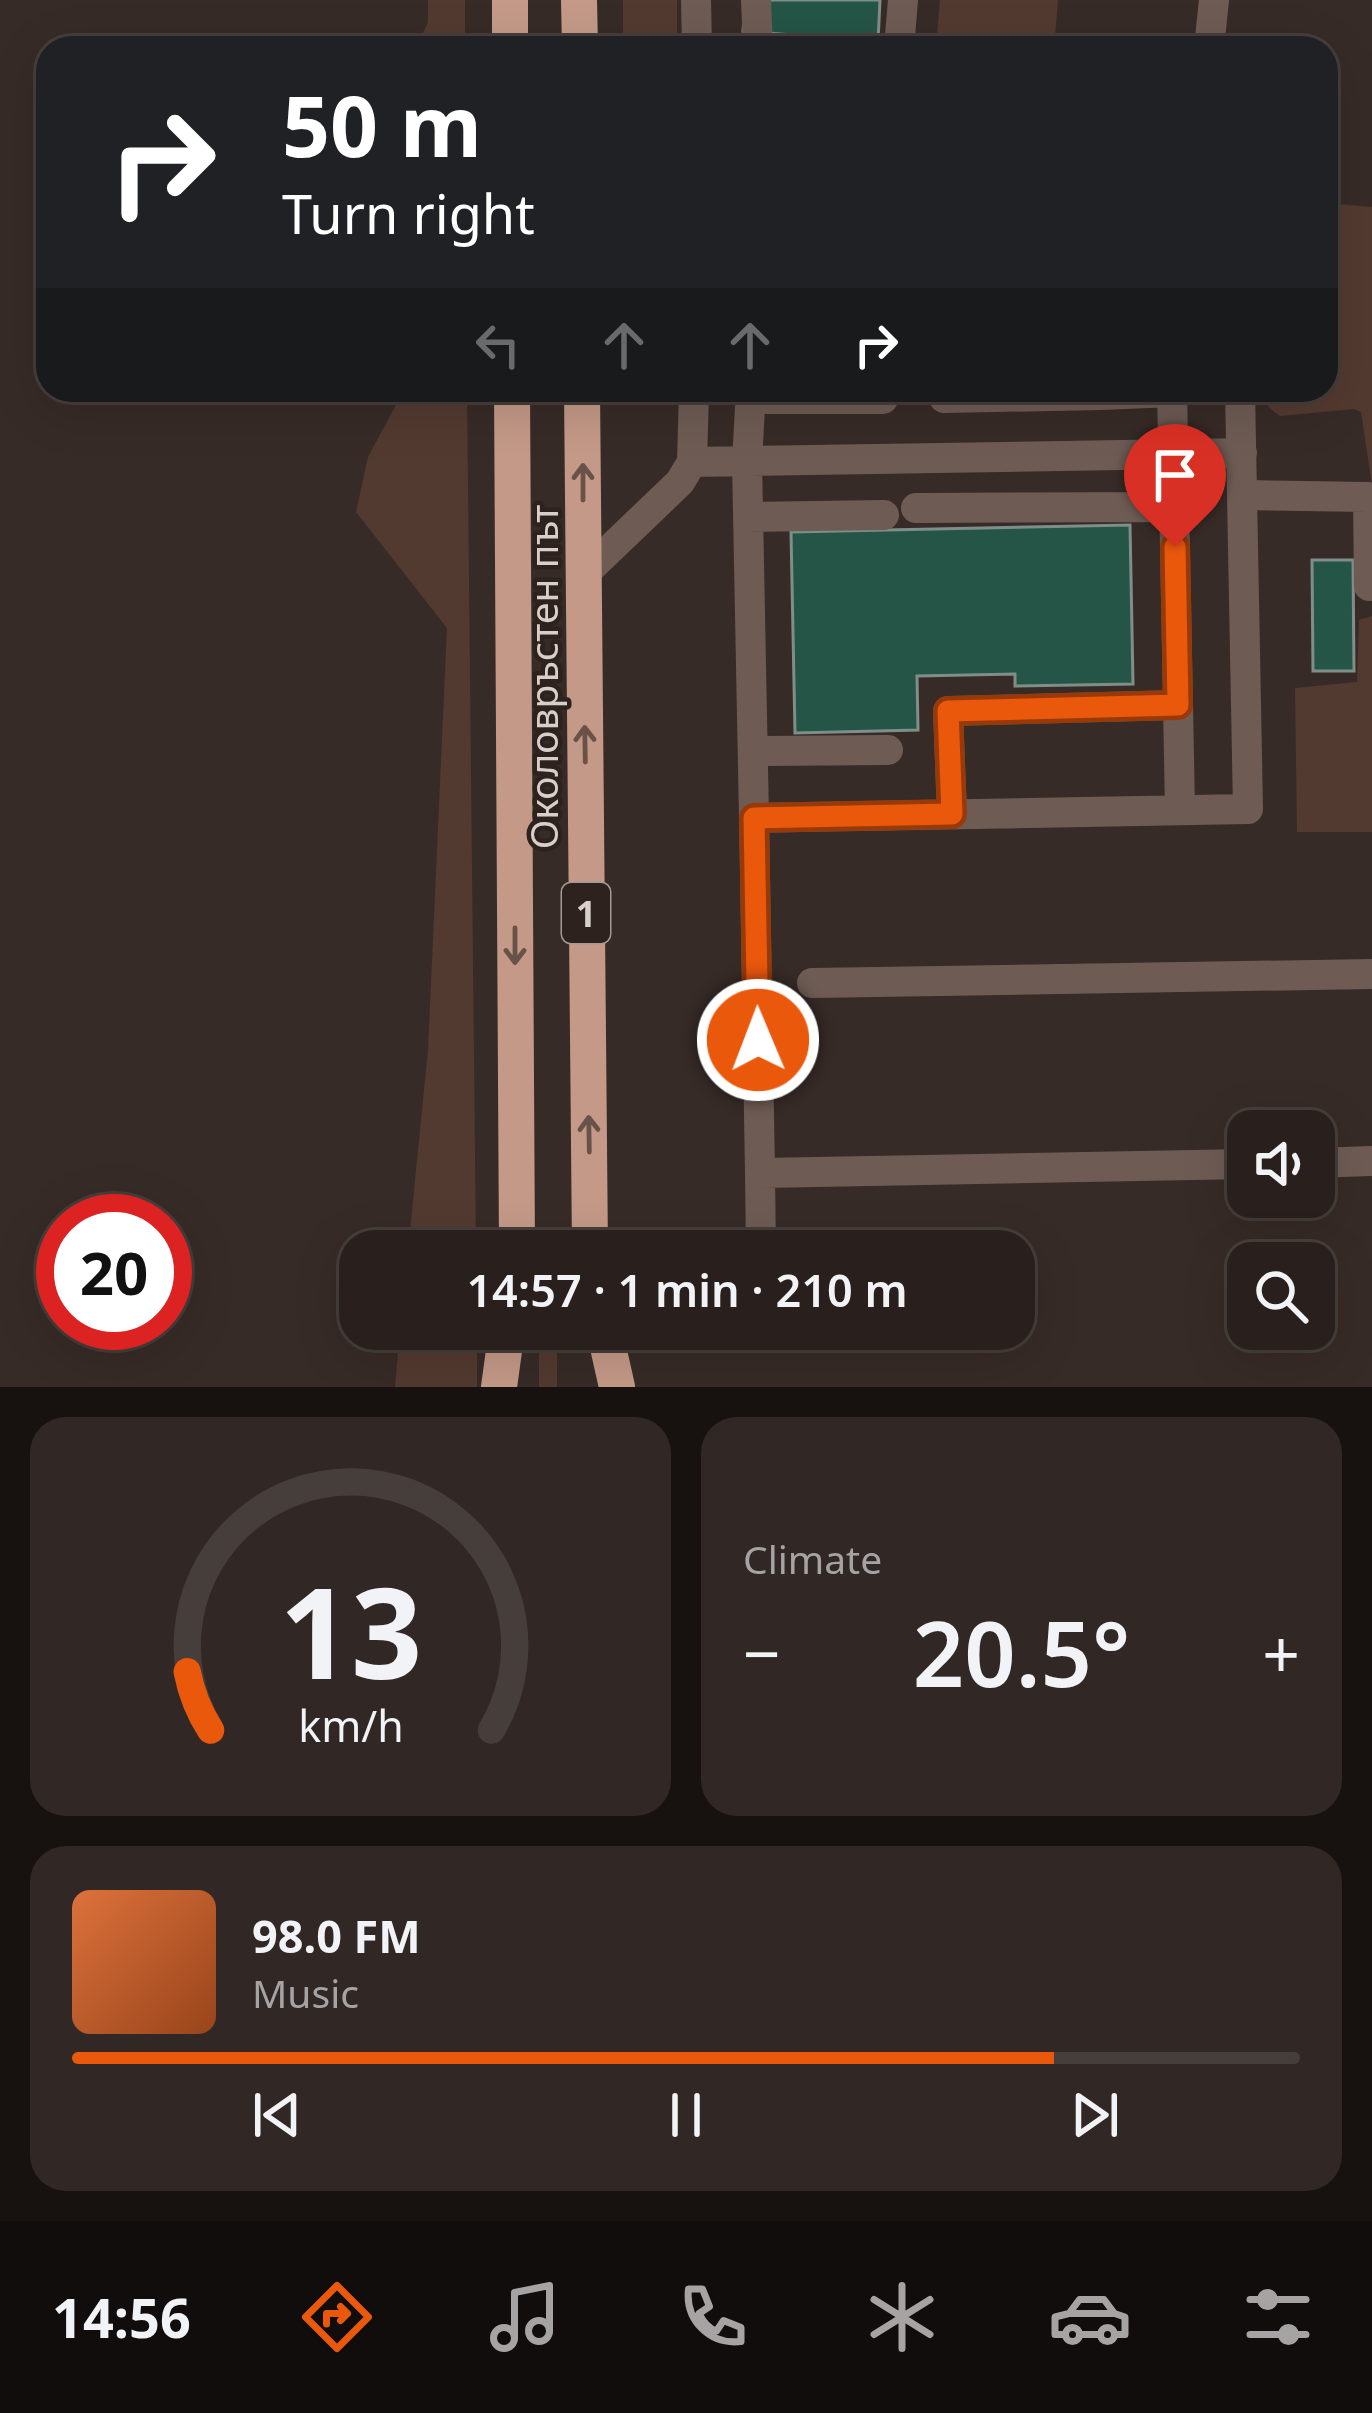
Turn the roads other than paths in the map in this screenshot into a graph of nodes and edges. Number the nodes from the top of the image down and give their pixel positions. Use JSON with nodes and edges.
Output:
{"nodes":[{"id":1,"x":510,"y":0,"type":"edge"},
{"id":2,"x":579,"y":0,"type":"edge"},
{"id":3,"x":696,"y":0,"type":"edge"},
{"id":4,"x":756,"y":0,"type":"edge"},
{"id":5,"x":903,"y":0,"type":"edge"},
{"id":6,"x":1214,"y":0,"type":"edge"},
{"id":7,"x":510,"y":36,"type":"edge"},
{"id":8,"x":580,"y":36,"type":"edge"},
{"id":9,"x":697,"y":36,"type":"edge"},
{"id":10,"x":758,"y":36,"type":"edge"},
{"id":11,"x":900,"y":36,"type":"edge"},
{"id":12,"x":1210,"y":36,"type":"edge"},
{"id":13,"x":512,"y":402,"type":"edge"},
{"id":14,"x":582,"y":402,"type":"edge"},
{"id":15,"x":694,"y":402,"type":"edge"},
{"id":16,"x":751,"y":402,"type":"edge"},
{"id":17,"x":1172,"y":402,"type":"edge"},
{"id":18,"x":1240,"y":402,"type":"edge"},
{"id":19,"x":1242,"y":453,"type":"junction"},
{"id":20,"x":1174,"y":454,"type":"junction"},
{"id":21,"x":747,"y":461,"type":"junction"},
{"id":22,"x":692,"y":462,"type":"junction"},
{"id":23,"x":1243,"y":495,"type":"junction"},
{"id":24,"x":1175,"y":507,"type":"junction"},
{"id":25,"x":916,"y":508,"type":"dead end"},
{"id":26,"x":884,"y":515,"type":"dead end"},
{"id":27,"x":748,"y":517,"type":"junction"},
{"id":28,"x":583,"y":574,"type":"junction"},
{"id":29,"x":1369,"y":586,"type":"dead end"},
{"id":30,"x":1178,"y":705,"type":"junction"},
{"id":31,"x":887,"y":750,"type":"dead end"},
{"id":32,"x":753,"y":751,"type":"junction"},
{"id":33,"x":1180,"y":810,"type":"junction"},
{"id":34,"x":952,"y":814,"type":"junction"},
{"id":35,"x":754,"y":818,"type":"junction"},
{"id":36,"x":1372,"y":974,"type":"edge"},
{"id":37,"x":812,"y":983,"type":"dead end"},
{"id":38,"x":1372,"y":1161,"type":"edge"},
{"id":39,"x":1335,"y":1162,"type":"edge"},
{"id":40,"x":1227,"y":1164,"type":"edge"},
{"id":41,"x":760,"y":1173,"type":"junction"},
{"id":42,"x":517,"y":1230,"type":"edge"},
{"id":43,"x":590,"y":1230,"type":"edge"},
{"id":44,"x":761,"y":1230,"type":"edge"},
{"id":45,"x":504,"y":1350,"type":"edge"},
{"id":46,"x":518,"y":1350,"type":"edge"},
{"id":47,"x":590,"y":1350,"type":"edge"},
{"id":48,"x":608,"y":1350,"type":"edge"},
{"id":49,"x":499,"y":1387,"type":"edge"},
{"id":50,"x":518,"y":1387,"type":"edge"},
{"id":51,"x":590,"y":1387,"type":"edge"},
{"id":52,"x":616,"y":1387,"type":"edge"}],
"edges":[{"from":1,"to":7,"type":"highway"},
{"from":2,"to":8,"type":"highway"},
{"from":3,"to":9,"type":"lane"},
{"from":4,"to":10,"type":"lane"},
{"from":5,"to":11,"type":"lane"},
{"from":6,"to":12,"type":"lane"},
{"from":13,"to":42,"type":"highway","name":"Околовръстен път","number":"1","one_way":true},
{"from":28,"to":14,"type":"highway","name":"Околовръстен път","number":"1","one_way":true},
{"from":15,"to":22,"type":"lane"},
{"from":16,"to":21,"type":"lane"},
{"from":17,"to":20,"type":"lane"},
{"from":18,"to":19,"type":"lane"},
{"from":19,"to":20,"type":"lane"},
{"from":19,"to":23,"type":"lane"},
{"from":20,"to":21,"type":"lane"},
{"from":20,"to":24,"type":"lane"},
{"from":21,"to":22,"type":"lane"},
{"from":21,"to":27,"type":"lane"},
{"from":22,"to":28,"type":"lane"},
{"from":23,"to":29,"type":"lane"},
{"from":23,"to":33,"type":"lane"},
{"from":24,"to":25,"type":"lane"},
{"from":24,"to":30,"type":"lane"},
{"from":26,"to":27,"type":"lane"},
{"from":27,"to":32,"type":"lane"},
{"from":43,"to":28,"type":"highway","name":"Околовръстен път","number":"1","one_way":true},
{"from":30,"to":33,"type":"lane"},
{"from":30,"to":34,"type":"lane"},
{"from":31,"to":32,"type":"lane"},
{"from":32,"to":35,"type":"lane"},
{"from":33,"to":34,"type":"lane"},
{"from":34,"to":35,"type":"lane"},
{"from":35,"to":41,"type":"lane"},
{"from":36,"to":37,"type":"lane"},
{"from":38,"to":39,"type":"lane"},
{"from":40,"to":41,"type":"lane"},
{"from":41,"to":44,"type":"lane"},
{"from":45,"to":49,"type":"highway"},
{"from":46,"to":50,"type":"highway"},
{"from":47,"to":51,"type":"highway"},
{"from":48,"to":52,"type":"highway"}]}
